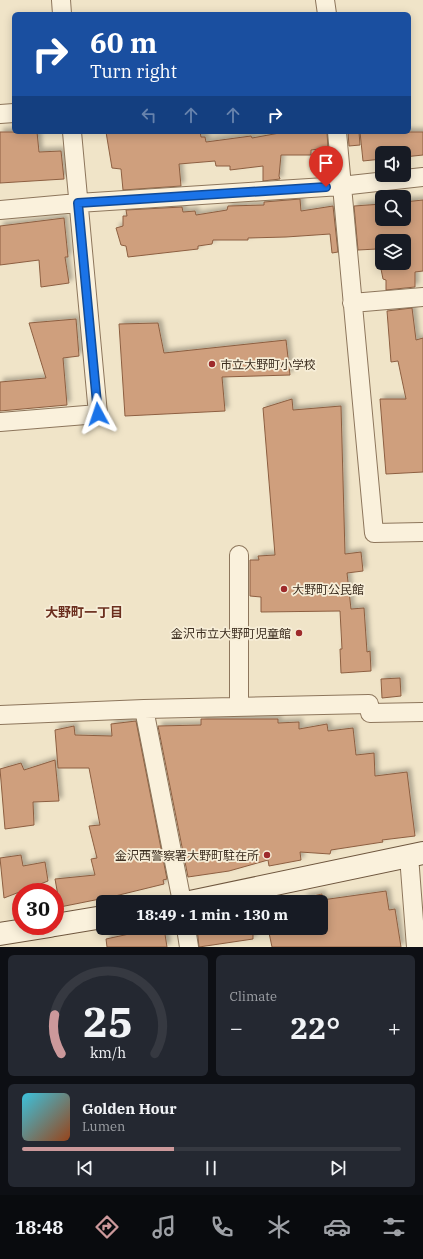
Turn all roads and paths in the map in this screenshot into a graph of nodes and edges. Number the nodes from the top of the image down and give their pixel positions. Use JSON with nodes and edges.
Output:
{"nodes":[{"id":1,"x":61,"y":0,"type":"edge"},
{"id":2,"x":325,"y":0,"type":"edge"},
{"id":3,"x":62,"y":12,"type":"edge"},
{"id":4,"x":327,"y":12,"type":"edge"},
{"id":5,"x":12,"y":113,"type":"edge"},
{"id":6,"x":0,"y":114,"type":"edge"},
{"id":7,"x":72,"y":134,"type":"edge"},
{"id":8,"x":337,"y":134,"type":"edge"},
{"id":9,"x":423,"y":177,"type":"edge"},
{"id":10,"x":341,"y":186,"type":"junction"},
{"id":11,"x":78,"y":203,"type":"junction"},
{"id":12,"x":0,"y":210,"type":"edge"},
{"id":13,"x":423,"y":297,"type":"edge"},
{"id":14,"x":352,"y":303,"type":"junction"},
{"id":15,"x":0,"y":422,"type":"edge"},
{"id":16,"x":423,"y":532,"type":"edge"},
{"id":17,"x":239,"y":555,"type":"dead end"},
{"id":18,"x":239,"y":706,"type":"junction"},
{"id":19,"x":144,"y":709,"type":"junction"},
{"id":20,"x":423,"y":712,"type":"edge"},
{"id":21,"x":0,"y":715,"type":"edge"},
{"id":22,"x":416,"y":855,"type":"edge"},
{"id":23,"x":181,"y":895,"type":"edge"},
{"id":24,"x":224,"y":895,"type":"edge"},
{"id":25,"x":96,"y":918,"type":"edge"},
{"id":26,"x":64,"y":924,"type":"edge"},
{"id":27,"x":12,"y":932,"type":"edge"},
{"id":28,"x":0,"y":934,"type":"edge"},
{"id":29,"x":187,"y":935,"type":"edge"},
{"id":30,"x":189,"y":947,"type":"edge"},
{"id":31,"x":416,"y":947,"type":"edge"}],
"edges":[{"from":1,"to":3,"type":"street"},
{"from":2,"to":4,"type":"street"},
{"from":5,"to":6,"type":"street"},
{"from":7,"to":11,"type":"street"},
{"from":8,"to":10,"type":"street"},
{"from":9,"to":10,"type":"street"},
{"from":10,"to":11,"type":"street"},
{"from":10,"to":14,"type":"street"},
{"from":11,"to":12,"type":"street"},
{"from":11,"to":15,"type":"street"},
{"from":13,"to":14,"type":"street"},
{"from":14,"to":16,"type":"street"},
{"from":17,"to":18,"type":"street"},
{"from":18,"to":19,"type":"street"},
{"from":18,"to":20,"type":"street"},
{"from":19,"to":21,"type":"street"},
{"from":19,"to":23,"type":"street"},
{"from":22,"to":24,"type":"street"},
{"from":22,"to":31,"type":"street"},
{"from":25,"to":26,"type":"street"},
{"from":27,"to":28,"type":"street"},
{"from":29,"to":30,"type":"street"}]}
